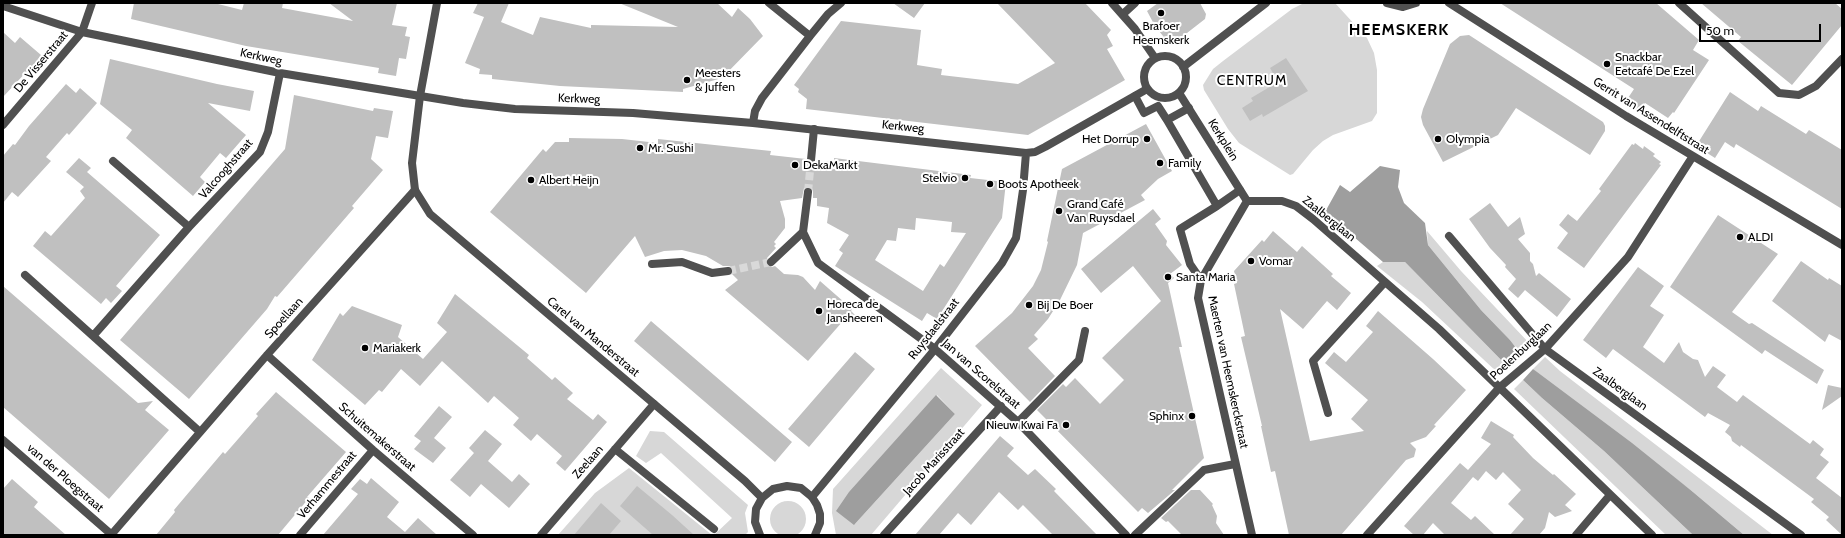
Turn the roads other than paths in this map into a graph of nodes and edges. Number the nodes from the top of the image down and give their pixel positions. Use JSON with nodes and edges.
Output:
{"nodes":[{"id":1,"x":92,"y":3,"type":"edge"},
{"id":2,"x":437,"y":3,"type":"edge"},
{"id":3,"x":769,"y":3,"type":"edge"},
{"id":4,"x":840,"y":3,"type":"edge"},
{"id":5,"x":1112,"y":3,"type":"edge"},
{"id":6,"x":1135,"y":3,"type":"edge"},
{"id":7,"x":1266,"y":3,"type":"edge"},
{"id":8,"x":1387,"y":3,"type":"edge"},
{"id":9,"x":1416,"y":3,"type":"edge"},
{"id":10,"x":1449,"y":3,"type":"edge"},
{"id":11,"x":1679,"y":3,"type":"edge"},
{"id":12,"x":3,"y":6,"type":"edge"},
{"id":13,"x":1123,"y":14,"type":"junction"},
{"id":14,"x":82,"y":32,"type":"junction"},
{"id":15,"x":810,"y":36,"type":"junction"},
{"id":16,"x":1155,"y":58,"type":"junction"},
{"id":17,"x":1842,"y":59,"type":"edge"},
{"id":18,"x":1183,"y":67,"type":"junction"},
{"id":19,"x":280,"y":73,"type":"junction"},
{"id":20,"x":1147,"y":89,"type":"junction"},
{"id":21,"x":1179,"y":93,"type":"junction"},
{"id":22,"x":420,"y":96,"type":"junction"},
{"id":23,"x":1135,"y":96,"type":"junction"},
{"id":24,"x":1188,"y":108,"type":"junction"},
{"id":25,"x":1167,"y":120,"type":"junction"},
{"id":26,"x":753,"y":123,"type":"junction"},
{"id":27,"x":3,"y":125,"type":"edge"},
{"id":28,"x":814,"y":129,"type":"junction"},
{"id":29,"x":1026,"y":153,"type":"junction"},
{"id":30,"x":1693,"y":156,"type":"junction"},
{"id":31,"x":811,"y":160,"type":"tunnel mouth"},
{"id":32,"x":113,"y":162,"type":"dead end"},
{"id":33,"x":415,"y":190,"type":"junction"},
{"id":34,"x":1240,"y":190,"type":"junction"},
{"id":35,"x":808,"y":192,"type":"tunnel mouth"},
{"id":36,"x":1248,"y":201,"type":"junction"},
{"id":37,"x":1217,"y":206,"type":"junction"},
{"id":38,"x":189,"y":227,"type":"junction"},
{"id":39,"x":803,"y":232,"type":"junction"},
{"id":40,"x":1449,"y":236,"type":"dead end"},
{"id":41,"x":1842,"y":245,"type":"edge"},
{"id":42,"x":771,"y":262,"type":"tunnel mouth"},
{"id":43,"x":652,"y":264,"type":"dead end"},
{"id":44,"x":728,"y":271,"type":"tunnel mouth"},
{"id":45,"x":25,"y":275,"type":"dead end"},
{"id":46,"x":1201,"y":280,"type":"junction"},
{"id":47,"x":1385,"y":282,"type":"junction"},
{"id":48,"x":1085,"y":332,"type":"dead end"},
{"id":49,"x":93,"y":336,"type":"junction"},
{"id":50,"x":935,"y":349,"type":"junction"},
{"id":51,"x":1545,"y":349,"type":"junction"},
{"id":52,"x":267,"y":355,"type":"junction"},
{"id":53,"x":1500,"y":387,"type":"junction"},
{"id":54,"x":654,"y":404,"type":"junction"},
{"id":55,"x":1001,"y":406,"type":"junction"},
{"id":56,"x":1328,"y":413,"type":"dead end"},
{"id":57,"x":1018,"y":422,"type":"junction"},
{"id":58,"x":200,"y":432,"type":"junction"},
{"id":59,"x":3,"y":441,"type":"edge"},
{"id":60,"x":615,"y":449,"type":"junction"},
{"id":61,"x":373,"y":450,"type":"junction"},
{"id":62,"x":1235,"y":464,"type":"junction"},
{"id":63,"x":1610,"y":495,"type":"junction"},
{"id":64,"x":812,"y":497,"type":"junction"},
{"id":65,"x":762,"y":498,"type":"junction"},
{"id":66,"x":714,"y":529,"type":"dead end"},
{"id":67,"x":111,"y":535,"type":"edge"},
{"id":68,"x":300,"y":535,"type":"edge"},
{"id":69,"x":473,"y":535,"type":"edge"},
{"id":70,"x":541,"y":535,"type":"edge"},
{"id":71,"x":760,"y":535,"type":"edge"},
{"id":72,"x":815,"y":535,"type":"edge"},
{"id":73,"x":884,"y":535,"type":"edge"},
{"id":74,"x":1126,"y":535,"type":"edge"},
{"id":75,"x":1135,"y":535,"type":"edge"},
{"id":76,"x":1252,"y":535,"type":"edge"},
{"id":77,"x":1367,"y":535,"type":"edge"},
{"id":78,"x":1576,"y":535,"type":"edge"},
{"id":79,"x":1652,"y":535,"type":"edge"},
{"id":80,"x":1801,"y":535,"type":"edge"}],
"edges":[{"from":1,"to":14,"type":"street"},
{"from":2,"to":22,"type":"street"},
{"from":3,"to":15,"type":"street"},
{"from":4,"to":15,"type":"street"},
{"from":5,"to":13,"type":"street"},
{"from":6,"to":13,"type":"street"},
{"from":7,"to":18,"type":"street"},
{"from":8,"to":9,"type":"street"},
{"from":10,"to":30,"type":"street","name":"Gerrit van Assendelftstraat"},
{"from":11,"to":17,"type":"street"},
{"from":12,"to":14,"type":"street","name":"Kerkweg"},
{"from":13,"to":16,"type":"street"},
{"from":14,"to":19,"type":"street","name":"Kerkweg"},
{"from":14,"to":27,"type":"street","name":"De Visserstraat"},
{"from":15,"to":26,"type":"street"},
{"from":16,"to":18,"type":"street"},
{"from":16,"to":20,"type":"street"},
{"from":18,"to":21,"type":"street"},
{"from":19,"to":22,"type":"street","name":"Kerkweg"},
{"from":19,"to":38,"type":"street","name":"Valcooghstraat"},
{"from":20,"to":21,"type":"street"},
{"from":20,"to":23,"type":"street","name":"Kerkweg"},
{"from":21,"to":24,"type":"street","name":"Kerkplein"},
{"from":22,"to":26,"type":"street","name":"Kerkweg"},
{"from":22,"to":33,"type":"street"},
{"from":23,"to":25,"type":"street"},
{"from":23,"to":29,"type":"street","name":"Kerkweg"},
{"from":24,"to":25,"type":"street"},
{"from":24,"to":34,"type":"street","name":"Kerkplein"},
{"from":25,"to":37,"type":"street"},
{"from":26,"to":28,"type":"street","name":"Kerkweg"},
{"from":28,"to":29,"type":"street","name":"Kerkweg"},
{"from":28,"to":31,"type":"street"},
{"from":29,"to":50,"type":"street","name":"Ruysdaelstraat"},
{"from":30,"to":41,"type":"street","name":"Gerrit van Assendelftstraat"},
{"from":30,"to":51,"type":"street","name":"Poelenburglaan"},
{"from":32,"to":38,"type":"street"},
{"from":33,"to":52,"type":"street","name":"Spoellaan"},
{"from":33,"to":54,"type":"street","name":"Carel van Manderstraat"},
{"from":34,"to":36,"type":"street","name":"Kerkplein"},
{"from":34,"to":37,"type":"street"},
{"from":35,"to":39,"type":"street"},
{"from":36,"to":46,"type":"street","name":"Maerten van Heemskerckstraat"},
{"from":36,"to":47,"type":"street","name":"Zaalberglaan"},
{"from":37,"to":46,"type":"street"},
{"from":38,"to":49,"type":"street","name":"Valcooghstraat"},
{"from":39,"to":42,"type":"street"},
{"from":39,"to":50,"type":"street","name":"Jan van Scorelstraat"},
{"from":40,"to":51,"type":"street","name":"Zaalberglaan"},
{"from":43,"to":44,"type":"street"},
{"from":45,"to":49,"type":"street"},
{"from":46,"to":62,"type":"street","name":"Maerten van Heemskerckstraat"},
{"from":47,"to":53,"type":"street","name":"Zaalberglaan"},
{"from":47,"to":56,"type":"street"},
{"from":48,"to":57,"type":"street","name":"Jan van Scorelstraat"},
{"from":49,"to":58,"type":"street"},
{"from":50,"to":55,"type":"street","name":"Jan van Scorelstraat"},
{"from":50,"to":64,"type":"street","name":"Ruysdaelstraat"},
{"from":51,"to":53,"type":"street","name":"Poelenburglaan"},
{"from":51,"to":80,"type":"street","name":"Zaalberglaan"},
{"from":52,"to":58,"type":"street","name":"Spoellaan"},
{"from":52,"to":61,"type":"street","name":"Schuitemakerstraat"},
{"from":53,"to":63,"type":"street","name":"Zaalberglaan"},
{"from":53,"to":77,"type":"street","name":"Poelenburglaan"},
{"from":54,"to":60,"type":"street","name":"Zeelaan"},
{"from":54,"to":65,"type":"street","name":"Carel van Manderstraat"},
{"from":55,"to":57,"type":"street","name":"Jan van Scorelstraat"},
{"from":55,"to":73,"type":"street","name":"Jacob Marisstraat"},
{"from":57,"to":74,"type":"street","name":"Jan van Scorelstraat"},
{"from":58,"to":67,"type":"street","name":"Spoellaan"},
{"from":59,"to":67,"type":"street","name":"van der Ploegstraat"},
{"from":60,"to":66,"type":"street"},
{"from":60,"to":70,"type":"street","name":"Zeelaan"},
{"from":61,"to":68,"type":"street","name":"Verhammestraat"},
{"from":61,"to":69,"type":"street","name":"Schuitemakerstraat"},
{"from":62,"to":75,"type":"street"},
{"from":62,"to":76,"type":"street","name":"Maerten van Heemskerckstraat"},
{"from":63,"to":78,"type":"street"},
{"from":63,"to":79,"type":"street","name":"Zaalberglaan"},
{"from":64,"to":65,"type":"street"},
{"from":64,"to":72,"type":"street"},
{"from":65,"to":71,"type":"street"}]}
